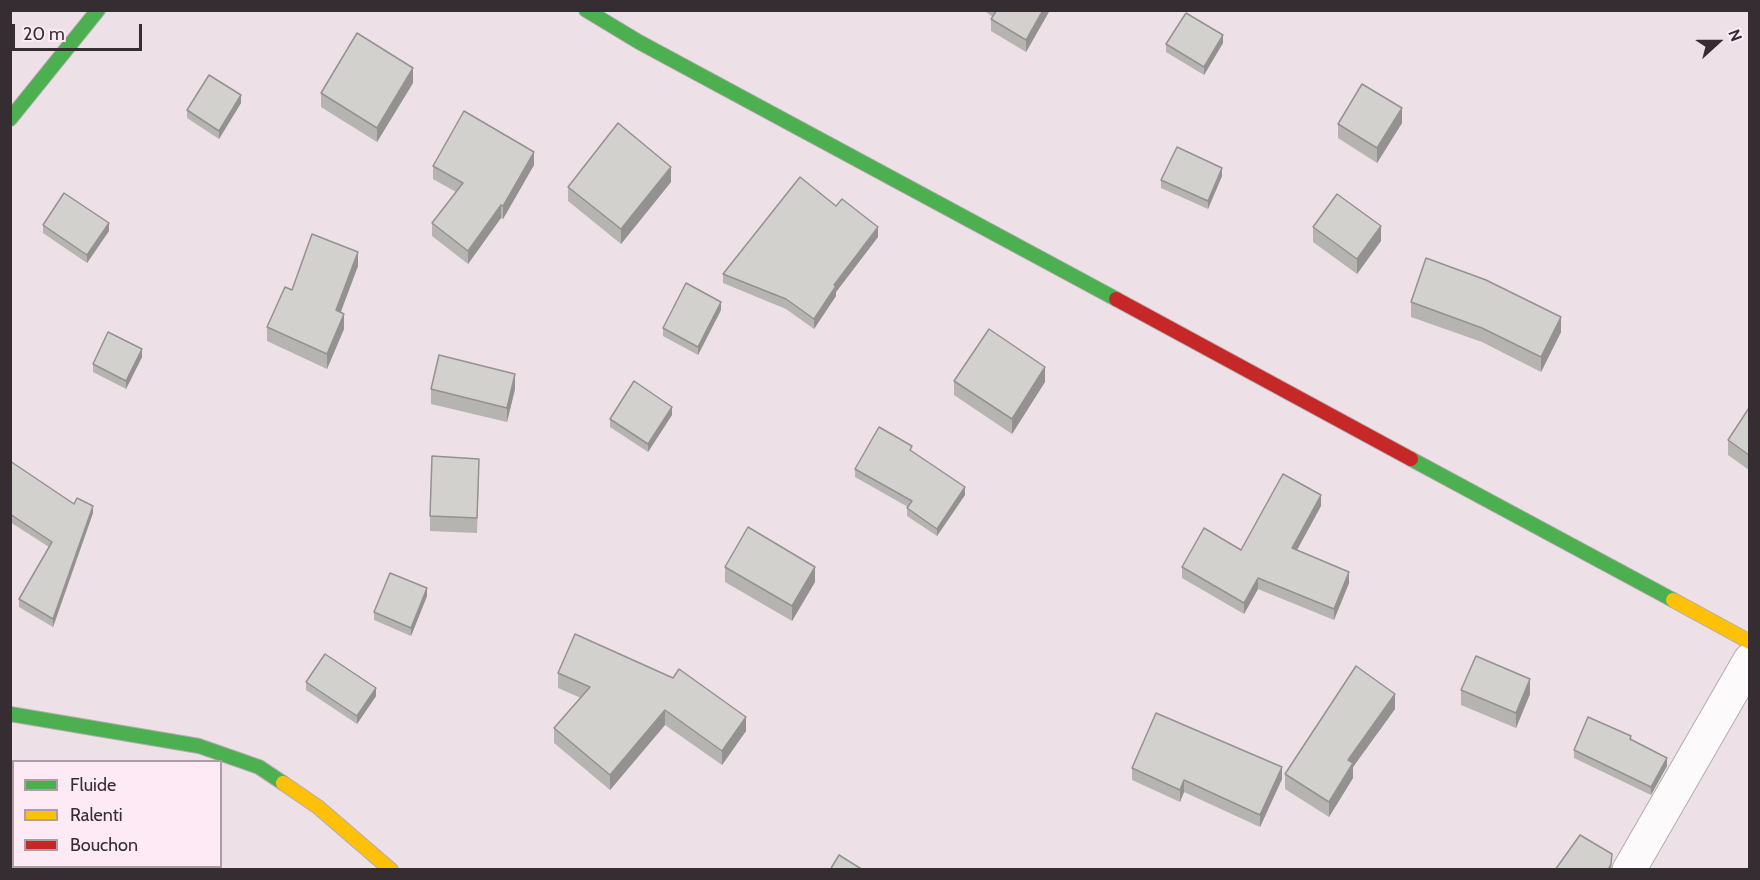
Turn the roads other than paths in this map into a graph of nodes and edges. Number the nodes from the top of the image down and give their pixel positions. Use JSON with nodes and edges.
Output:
{"nodes":[{"id":1,"x":98,"y":10,"type":"edge"},
{"id":2,"x":586,"y":10,"type":"edge"},
{"id":3,"x":10,"y":119,"type":"edge"},
{"id":4,"x":1749,"y":642,"type":"edge"},
{"id":5,"x":1749,"y":660,"type":"edge"},
{"id":6,"x":10,"y":714,"type":"edge"},
{"id":7,"x":391,"y":870,"type":"edge"},
{"id":8,"x":1629,"y":870,"type":"edge"}],
"edges":[{"from":1,"to":3,"type":"street"},
{"from":2,"to":4,"type":"street"},
{"from":5,"to":8,"type":"street"},
{"from":6,"to":7,"type":"street"}]}
